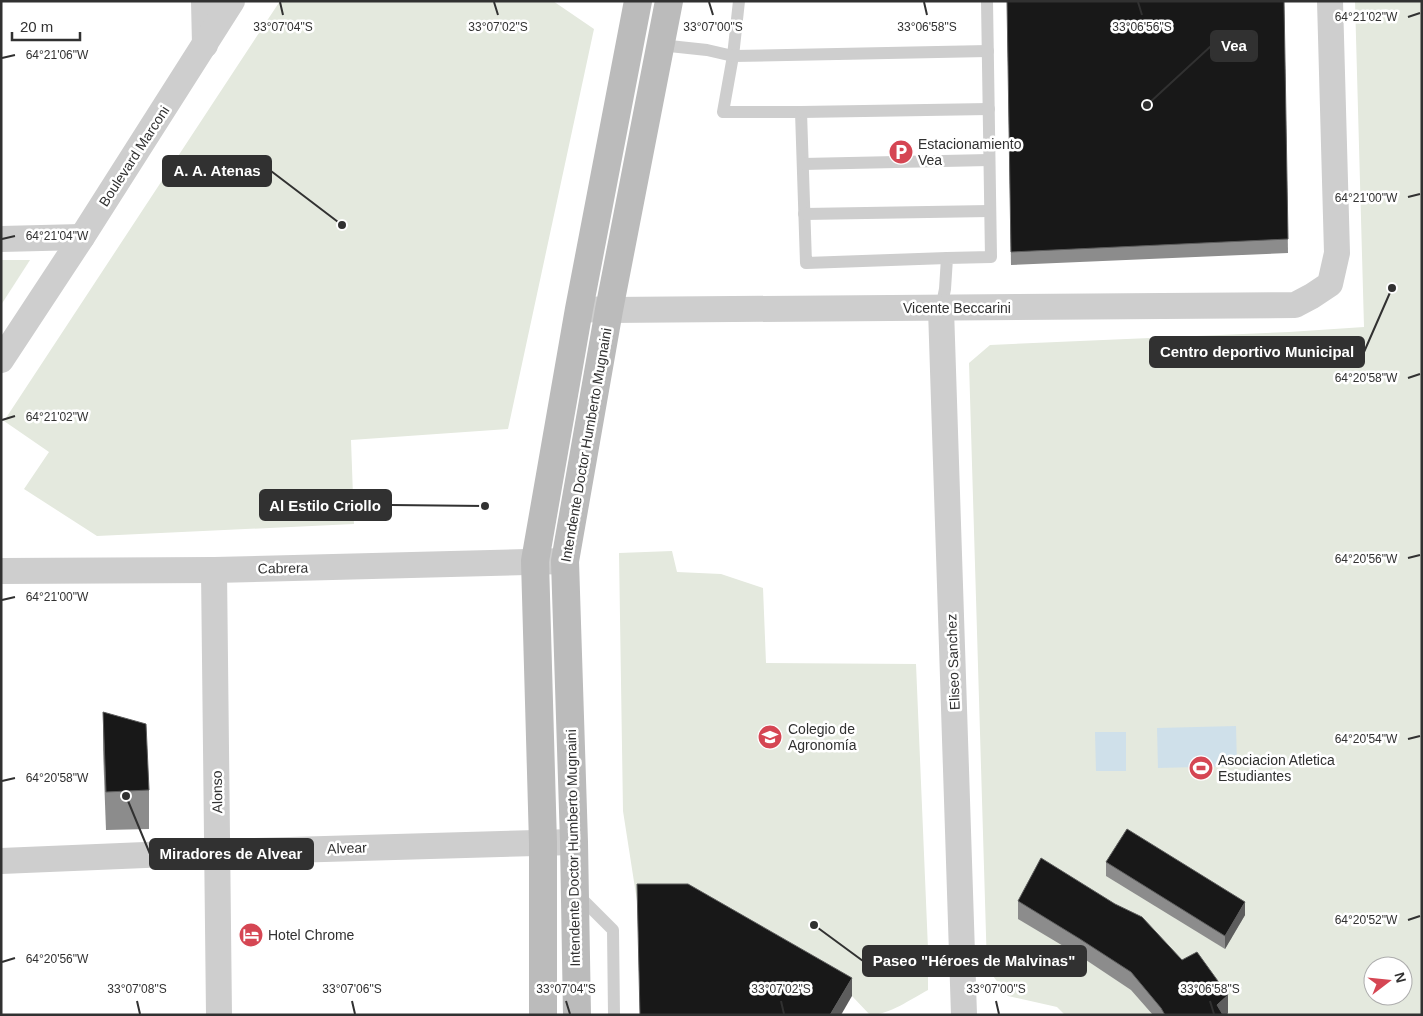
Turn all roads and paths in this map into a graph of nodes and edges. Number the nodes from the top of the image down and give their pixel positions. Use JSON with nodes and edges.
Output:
{"nodes":[{"id":1,"x":204,"y":1,"type":"edge"},
{"id":2,"x":232,"y":1,"type":"edge"},
{"id":3,"x":638,"y":1,"type":"edge"},
{"id":4,"x":669,"y":1,"type":"edge"},
{"id":5,"x":739,"y":1,"type":"edge"},
{"id":6,"x":987,"y":1,"type":"edge"},
{"id":7,"x":1330,"y":1,"type":"edge"},
{"id":8,"x":205,"y":45,"type":"junction"},
{"id":9,"x":660,"y":45,"type":"junction"},
{"id":10,"x":988,"y":51,"type":"junction"},
{"id":11,"x":733,"y":56,"type":"junction"},
{"id":12,"x":989,"y":109,"type":"junction"},
{"id":13,"x":802,"y":112,"type":"junction"},
{"id":14,"x":990,"y":160,"type":"junction"},
{"id":15,"x":803,"y":164,"type":"junction"},
{"id":16,"x":990,"y":211,"type":"junction"},
{"id":17,"x":804,"y":214,"type":"junction"},
{"id":18,"x":82,"y":237,"type":"junction"},
{"id":19,"x":1,"y":239,"type":"edge"},
{"id":20,"x":946,"y":258,"type":"junction"},
{"id":21,"x":579,"y":309,"type":"junction"},
{"id":22,"x":941,"y":309,"type":"junction"},
{"id":23,"x":609,"y":310,"type":"junction"},
{"id":24,"x":1,"y":360,"type":"edge"},
{"id":25,"x":535,"y":561,"type":"junction"},
{"id":26,"x":565,"y":561,"type":"junction"},
{"id":27,"x":3,"y":570,"type":"edge"},
{"id":28,"x":214,"y":570,"type":"junction"},
{"id":29,"x":574,"y":842,"type":"junction"},
{"id":30,"x":543,"y":843,"type":"junction"},
{"id":31,"x":217,"y":852,"type":"junction"},
{"id":32,"x":1,"y":861,"type":"edge"},
{"id":33,"x":574,"y":891,"type":"junction"},
{"id":34,"x":219,"y":1015,"type":"edge"},
{"id":35,"x":544,"y":1015,"type":"edge"},
{"id":36,"x":577,"y":1015,"type":"edge"},
{"id":37,"x":614,"y":1015,"type":"edge"},
{"id":38,"x":964,"y":1015,"type":"edge"}],
"edges":[{"from":1,"to":8,"type":"street"},
{"from":2,"to":8,"type":"street","name":"Boulevard Marconi"},
{"from":3,"to":21,"type":"main road"},
{"from":4,"to":9,"type":"main road","name":"Intendente Doctor Humberto Mugnaini"},
{"from":5,"to":11,"type":"lane"},
{"from":6,"to":10,"type":"lane"},
{"from":7,"to":22,"type":"street","name":"Vicente Beccarini"},
{"from":8,"to":18,"type":"street","name":"Boulevard Marconi"},
{"from":9,"to":11,"type":"lane"},
{"from":9,"to":23,"type":"main road","name":"Intendente Doctor Humberto Mugnaini"},
{"from":10,"to":11,"type":"lane"},
{"from":10,"to":12,"type":"lane"},
{"from":11,"to":13,"type":"lane"},
{"from":12,"to":13,"type":"lane"},
{"from":12,"to":14,"type":"lane"},
{"from":13,"to":15,"type":"lane"},
{"from":14,"to":15,"type":"lane"},
{"from":14,"to":16,"type":"lane"},
{"from":15,"to":17,"type":"lane"},
{"from":16,"to":17,"type":"lane"},
{"from":16,"to":20,"type":"lane"},
{"from":17,"to":20,"type":"lane"},
{"from":18,"to":19,"type":"street"},
{"from":18,"to":24,"type":"street","name":"Boulevard Marconi"},
{"from":20,"to":22,"type":"lane"},
{"from":21,"to":23,"type":"street","name":"Vicente Beccarini"},
{"from":21,"to":25,"type":"main road"},
{"from":22,"to":23,"type":"street","name":"Vicente Beccarini"},
{"from":22,"to":38,"type":"street","name":"Eliseo Sanchez"},
{"from":23,"to":26,"type":"main road","name":"Intendente Doctor Humberto Mugnaini"},
{"from":25,"to":26,"type":"street","name":"Cabrera"},
{"from":25,"to":28,"type":"street","name":"Cabrera"},
{"from":25,"to":30,"type":"main road"},
{"from":26,"to":29,"type":"main road","name":"Intendente Doctor Humberto Mugnaini"},
{"from":27,"to":28,"type":"street","name":"Cabrera"},
{"from":28,"to":31,"type":"street","name":"Alonso"},
{"from":29,"to":30,"type":"street","name":"Alvear"},
{"from":29,"to":33,"type":"main road","name":"Intendente Doctor Humberto Mugnaini"},
{"from":30,"to":31,"type":"street","name":"Alvear"},
{"from":30,"to":35,"type":"main road"},
{"from":31,"to":32,"type":"street","name":"Alvear"},
{"from":31,"to":34,"type":"street","name":"Alonso"},
{"from":33,"to":36,"type":"main road","name":"Intendente Doctor Humberto Mugnaini"},
{"from":33,"to":37,"type":"lane"}]}
